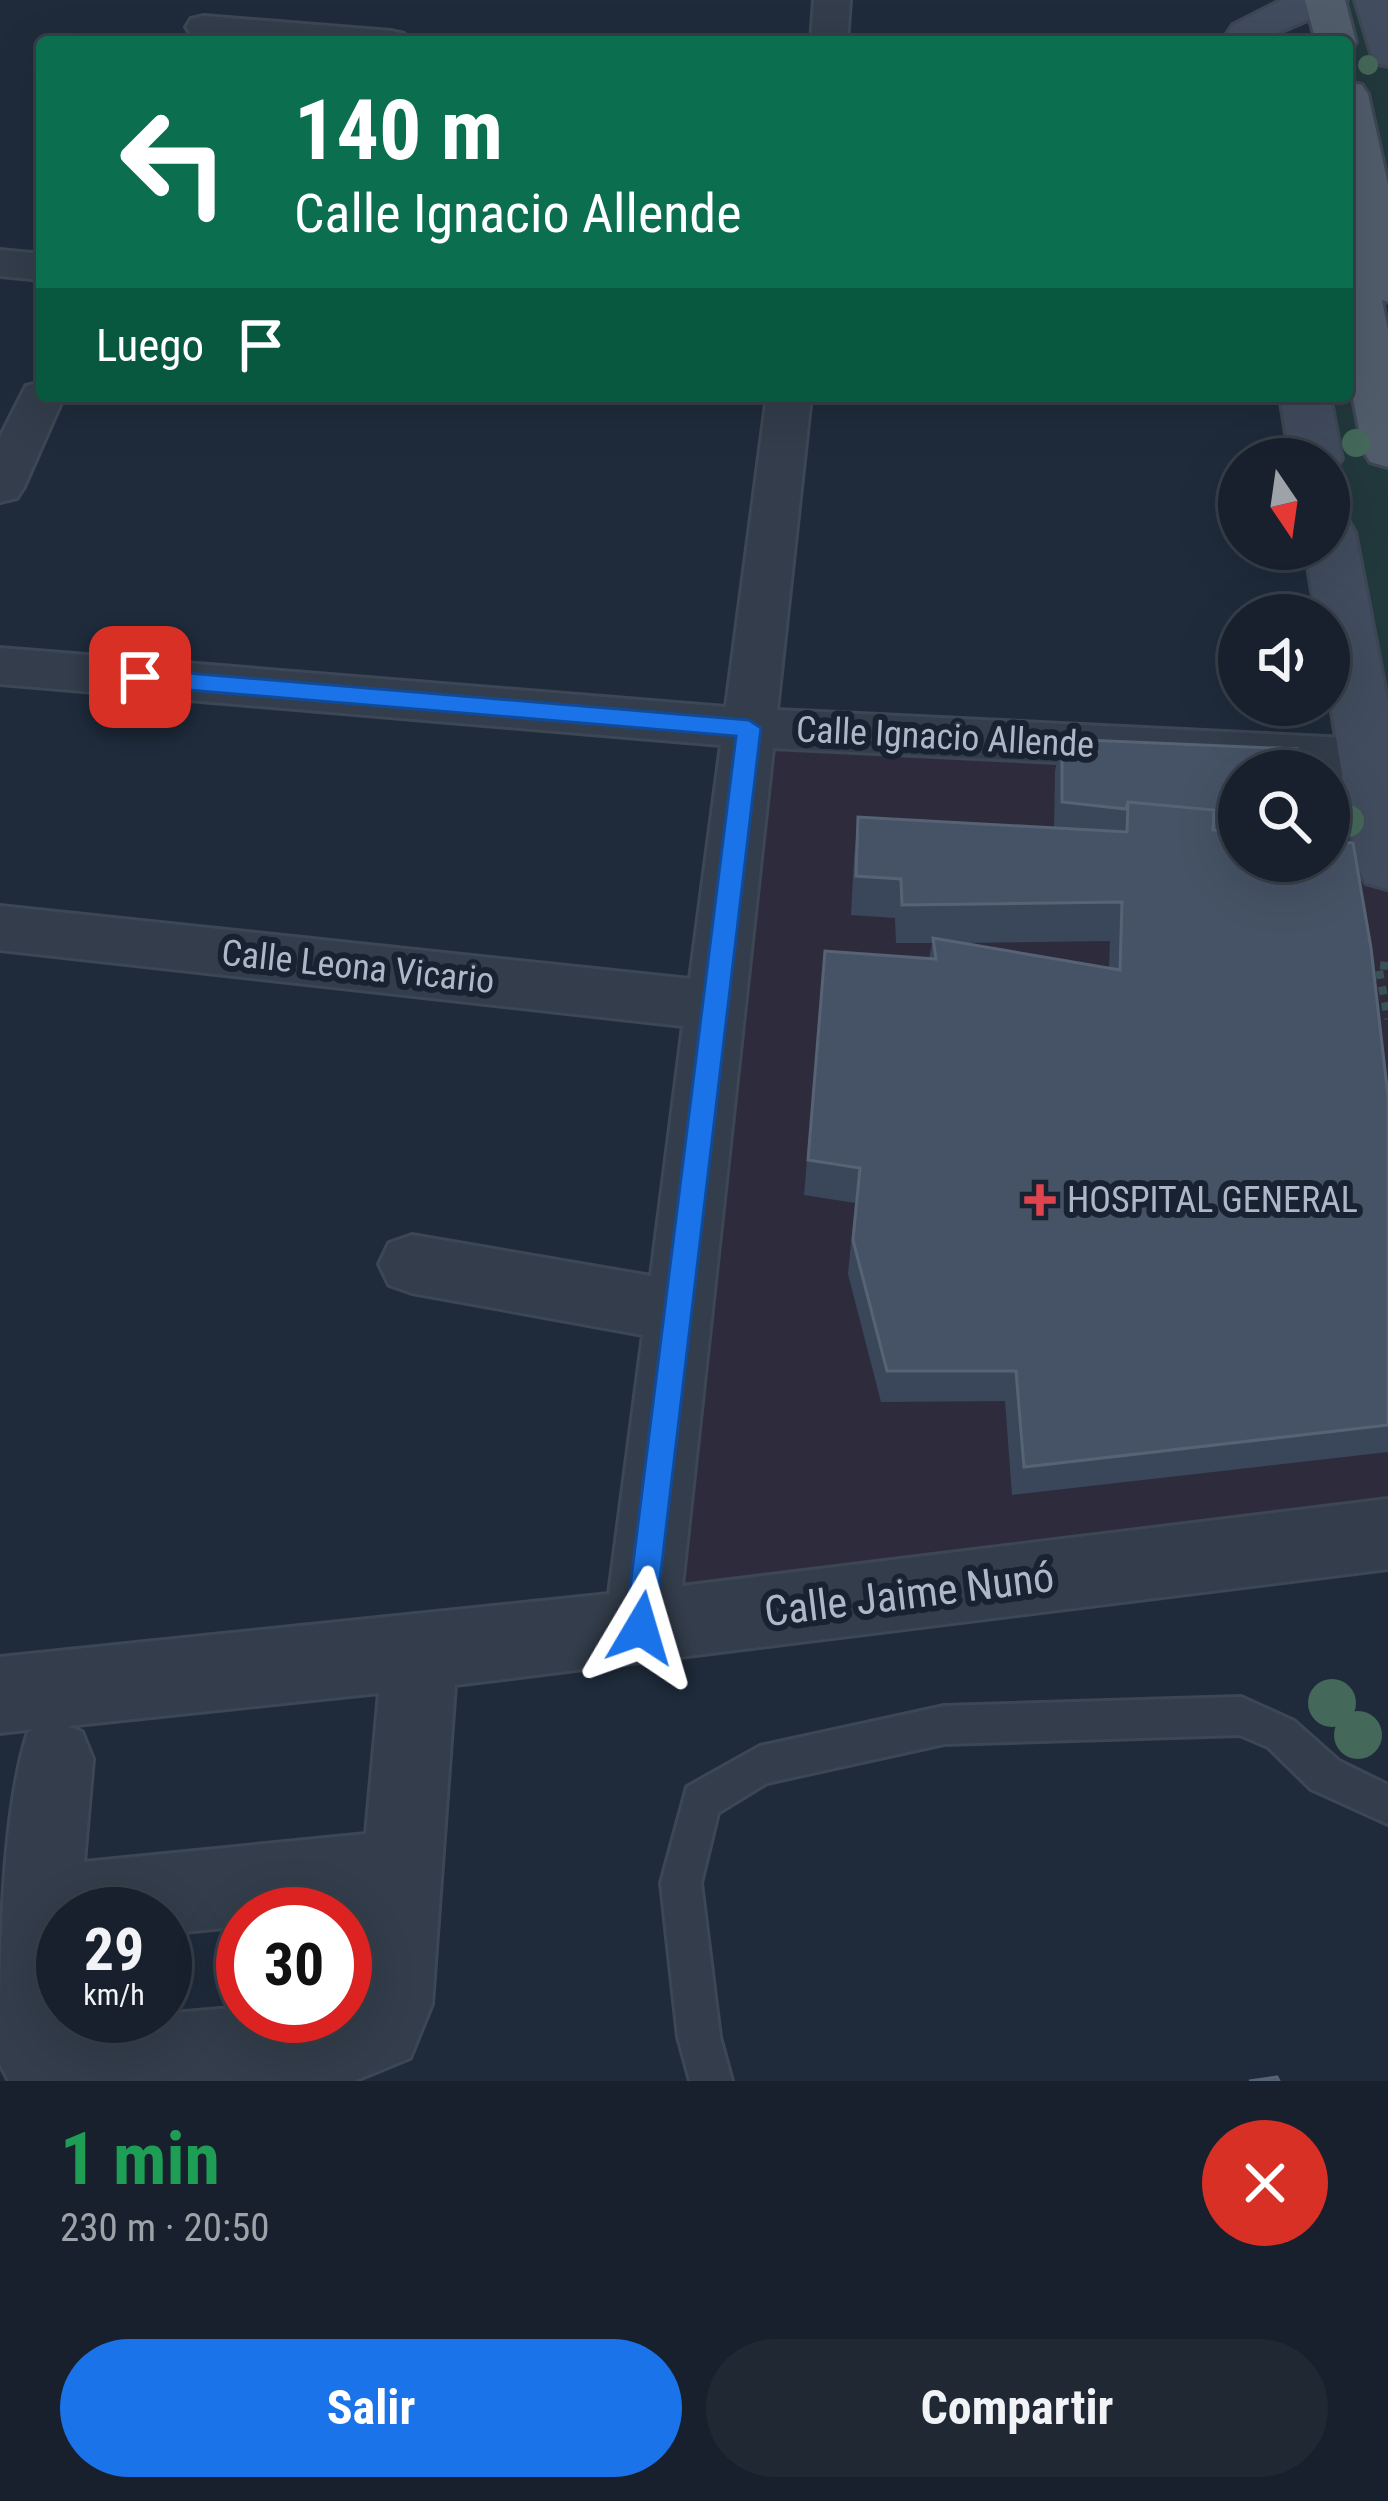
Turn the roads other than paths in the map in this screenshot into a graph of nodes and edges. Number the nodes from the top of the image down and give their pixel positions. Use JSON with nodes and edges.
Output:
{"nodes":[{"id":1,"x":832,"y":0,"type":"edge"},
{"id":2,"x":1375,"y":0,"type":"edge"},
{"id":3,"x":1314,"y":8,"type":"edge"},
{"id":4,"x":206,"y":23,"type":"edge"},
{"id":5,"x":1245,"y":25,"type":"edge"},
{"id":6,"x":333,"y":36,"type":"edge"},
{"id":7,"x":830,"y":36,"type":"edge"},
{"id":8,"x":1332,"y":36,"type":"edge"},
{"id":9,"x":1388,"y":54,"type":"edge"},
{"id":10,"x":1353,"y":122,"type":"edge"},
{"id":11,"x":0,"y":263,"type":"edge"},
{"id":12,"x":36,"y":266,"type":"edge"},
{"id":13,"x":1353,"y":273,"type":"edge"},
{"id":14,"x":1388,"y":288,"type":"edge"},
{"id":15,"x":39,"y":402,"type":"edge"},
{"id":16,"x":788,"y":402,"type":"edge"},
{"id":17,"x":1305,"y":402,"type":"edge"},
{"id":18,"x":1312,"y":438,"type":"edge"},
{"id":19,"x":1388,"y":451,"type":"edge"},
{"id":20,"x":0,"y":488,"type":"edge"},
{"id":21,"x":1337,"y":570,"type":"edge"},
{"id":22,"x":0,"y":666,"type":"edge"},
{"id":23,"x":749,"y":728,"type":"junction"},
{"id":24,"x":1379,"y":758,"type":"edge"},
{"id":25,"x":1388,"y":866,"type":"edge"},
{"id":26,"x":0,"y":928,"type":"edge"},
{"id":27,"x":716,"y":1006,"type":"junction"},
{"id":28,"x":412,"y":1264,"type":"dead end"},
{"id":29,"x":679,"y":1311,"type":"junction"},
{"id":30,"x":1388,"y":1534,"type":"edge"},
{"id":31,"x":641,"y":1628,"type":"junction"},
{"id":32,"x":420,"y":1650,"type":"junction"},
{"id":33,"x":0,"y":1695,"type":"edge"},
{"id":34,"x":55,"y":1759,"type":"dead end"},
{"id":35,"x":1388,"y":1805,"type":"edge"},
{"id":36,"x":402,"y":1870,"type":"junction"},
{"id":37,"x":40,"y":1887,"type":"edge"},
{"id":38,"x":192,"y":1891,"type":"edge"},
{"id":39,"x":36,"y":1928,"type":"edge"},
{"id":40,"x":711,"y":2081,"type":"edge"}],
"edges":[{"from":1,"to":7,"type":"street"},
{"from":2,"to":9,"type":"street"},
{"from":3,"to":5,"type":"street"},
{"from":3,"to":8,"type":"main road"},
{"from":4,"to":6,"type":"street"},
{"from":10,"to":14,"type":"main road"},
{"from":11,"to":12,"type":"street"},
{"from":13,"to":19,"type":"main road"},
{"from":15,"to":20,"type":"street"},
{"from":16,"to":23,"type":"street"},
{"from":17,"to":18,"type":"street"},
{"from":21,"to":24,"type":"street"},
{"from":22,"to":23,"type":"street","name":"Calle Ignacio Allende"},
{"from":23,"to":24,"type":"street","name":"Calle Ignacio Allende"},
{"from":23,"to":27,"type":"street"},
{"from":24,"to":25,"type":"street"},
{"from":26,"to":27,"type":"street","name":"Calle Leona Vicario"},
{"from":27,"to":29,"type":"street"},
{"from":28,"to":29,"type":"street"},
{"from":29,"to":31,"type":"street"},
{"from":30,"to":31,"type":"street","name":"Calle Jaime Nunó"},
{"from":31,"to":32,"type":"street","name":"Calle Jaime Nunó"},
{"from":32,"to":33,"type":"street","name":"Calle Jaime Nunó"},
{"from":32,"to":36,"type":"street"},
{"from":34,"to":37,"type":"street"},
{"from":35,"to":40,"type":"lane"},
{"from":36,"to":38,"type":"street"},
{"from":36,"to":39,"type":"street"}]}
